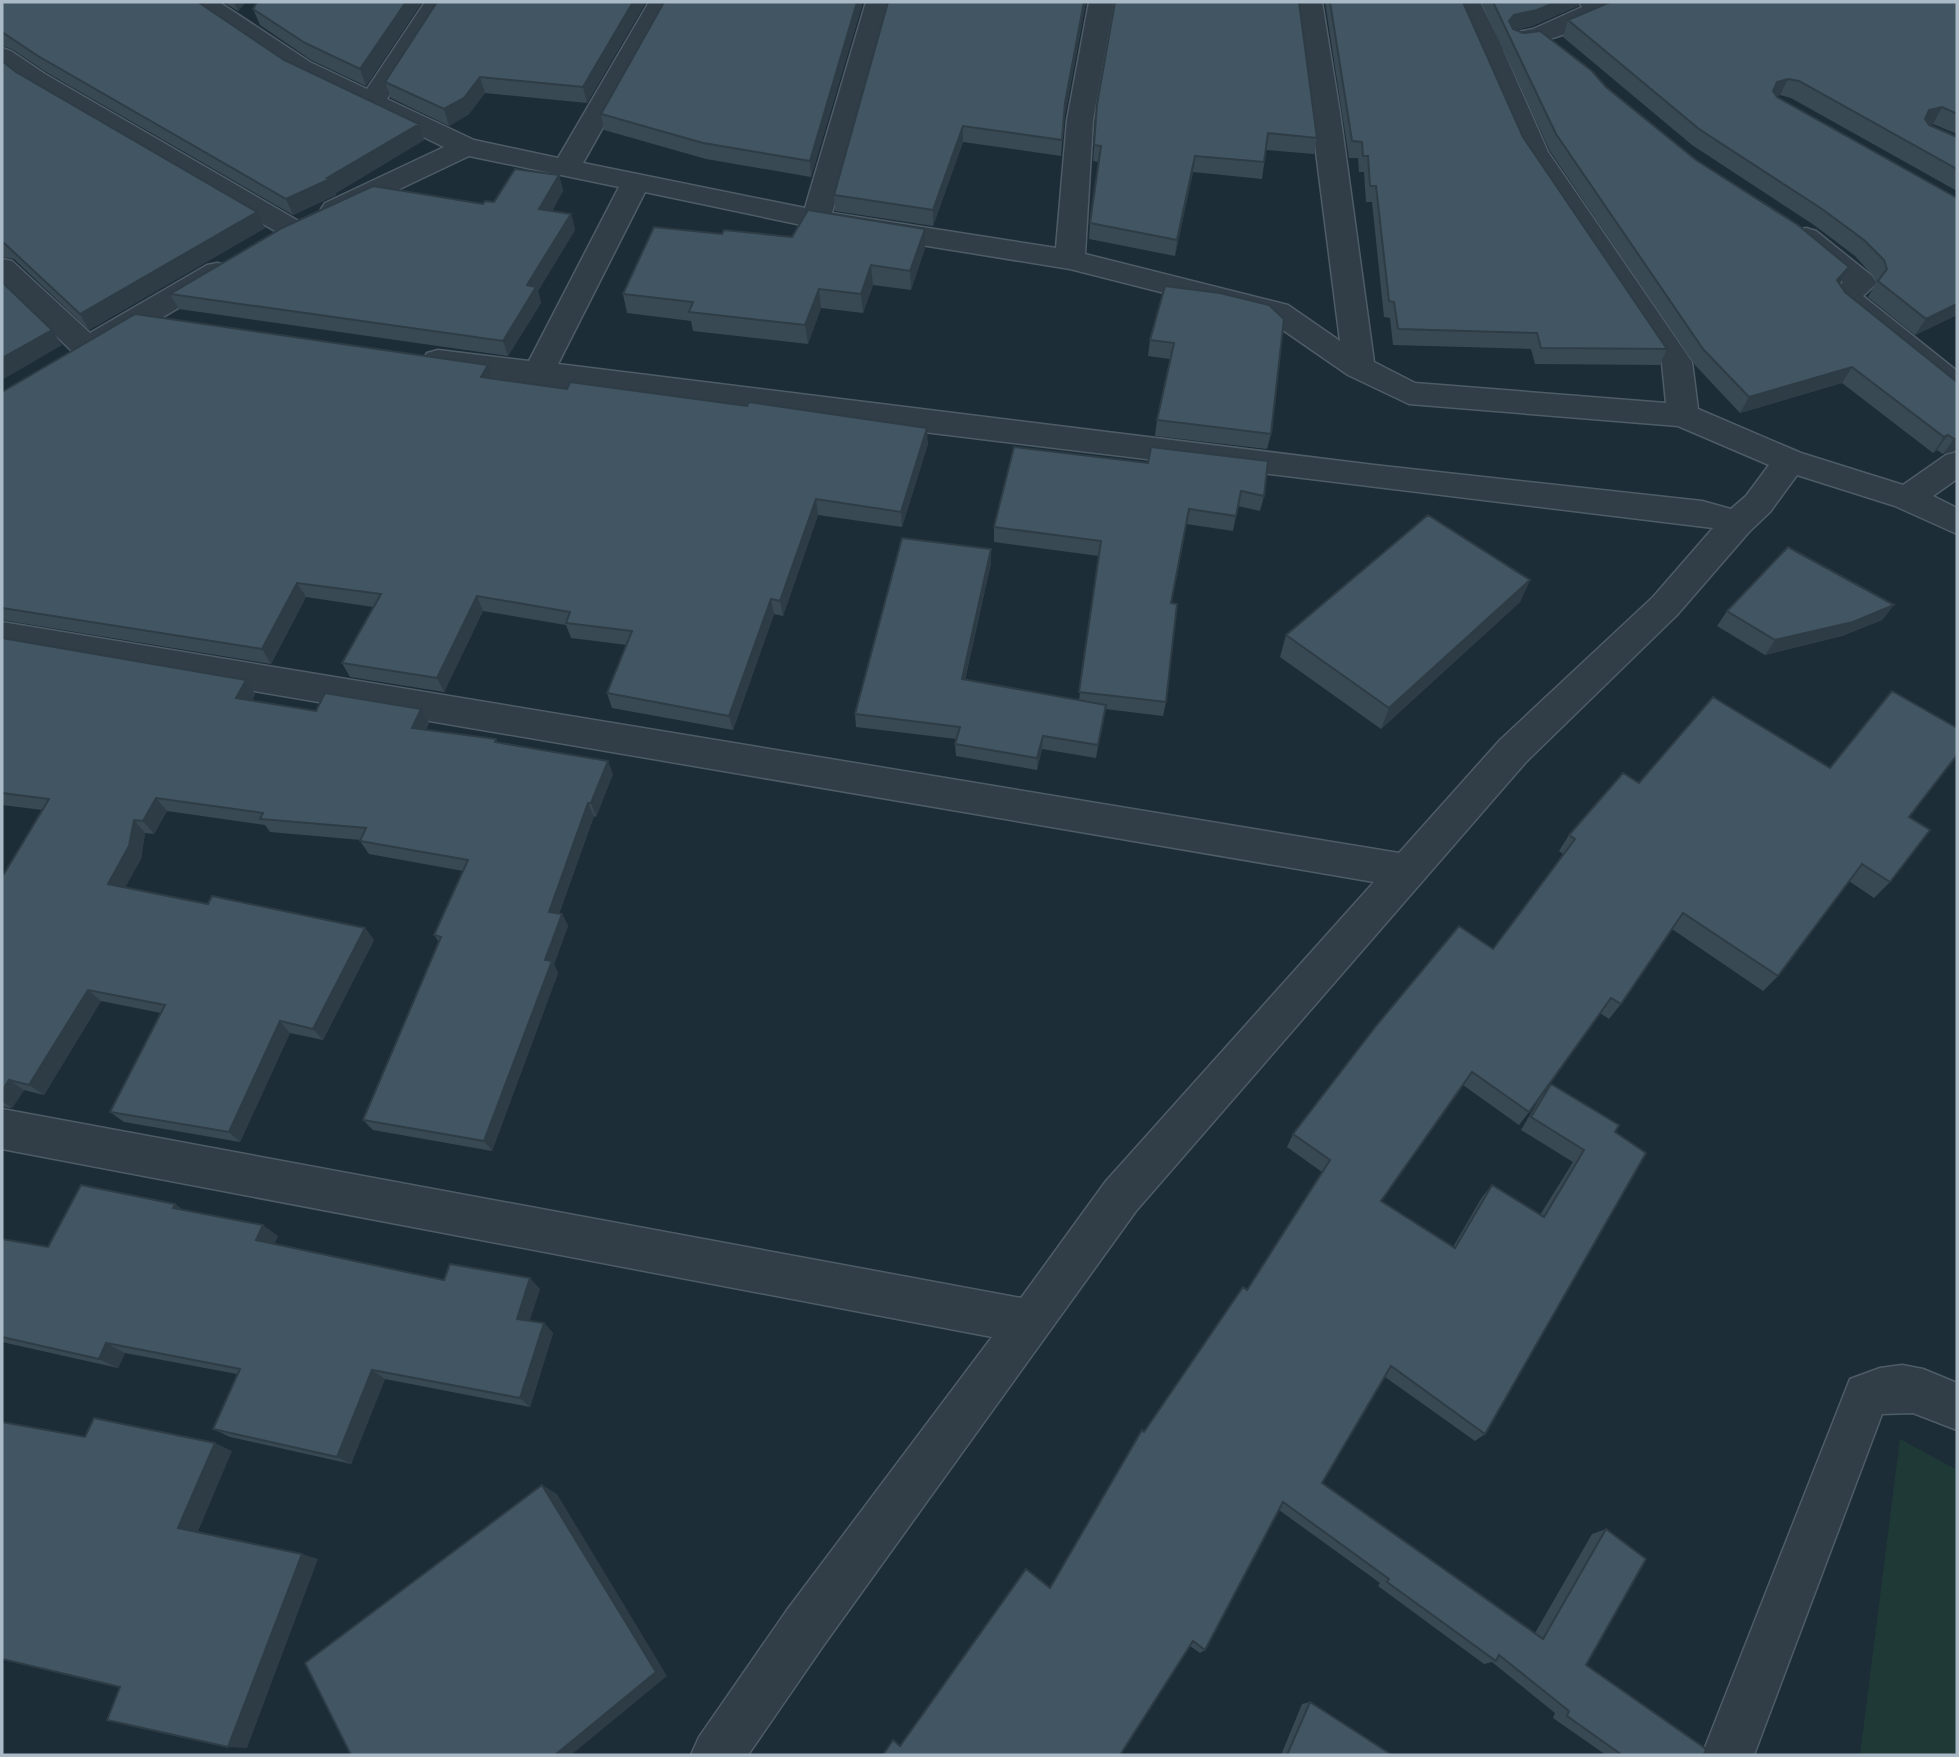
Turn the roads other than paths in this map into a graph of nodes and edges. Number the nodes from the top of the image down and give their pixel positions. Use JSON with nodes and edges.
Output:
{"nodes":[{"id":1,"x":203,"y":2,"type":"edge"},
{"id":2,"x":437,"y":2,"type":"edge"},
{"id":3,"x":661,"y":2,"type":"edge"},
{"id":4,"x":879,"y":2,"type":"edge"},
{"id":5,"x":1102,"y":2,"type":"edge"},
{"id":6,"x":1310,"y":2,"type":"edge"},
{"id":7,"x":1468,"y":2,"type":"edge"},
{"id":8,"x":1591,"y":2,"type":"edge"},
{"id":9,"x":1488,"y":45,"type":"junction"},
{"id":10,"x":2,"y":56,"type":"edge"},
{"id":11,"x":371,"y":103,"type":"junction"},
{"id":12,"x":466,"y":147,"type":"junction"},
{"id":13,"x":566,"y":169,"type":"junction"},
{"id":14,"x":635,"y":184,"type":"junction"},
{"id":15,"x":816,"y":219,"type":"junction"},
{"id":16,"x":1784,"y":221,"type":"edge"},
{"id":17,"x":292,"y":229,"type":"junction"},
{"id":18,"x":1070,"y":260,"type":"junction"},
{"id":19,"x":2,"y":268,"type":"edge"},
{"id":20,"x":142,"y":317,"type":"junction"},
{"id":21,"x":183,"y":323,"type":"edge"},
{"id":22,"x":415,"y":356,"type":"edge"},
{"id":23,"x":1359,"y":368,"type":"junction"},
{"id":24,"x":538,"y":374,"type":"junction"},
{"id":25,"x":1957,"y":387,"type":"edge"},
{"id":26,"x":1683,"y":415,"type":"junction"},
{"id":27,"x":1790,"y":461,"type":"junction"},
{"id":28,"x":1957,"y":463,"type":"edge"},
{"id":29,"x":1907,"y":498,"type":"junction"},
{"id":30,"x":1957,"y":522,"type":"edge"},
{"id":31,"x":1737,"y":523,"type":"junction"},
{"id":32,"x":2,"y":635,"type":"edge"},
{"id":33,"x":1407,"y":872,"type":"junction"},
{"id":34,"x":2,"y":1129,"type":"edge"},
{"id":35,"x":1031,"y":1322,"type":"junction"},
{"id":36,"x":1957,"y":1407,"type":"edge"},
{"id":37,"x":717,"y":1755,"type":"edge"},
{"id":38,"x":1728,"y":1755,"type":"edge"}],
"edges":[{"from":1,"to":11,"type":"street"},
{"from":2,"to":11,"type":"street"},
{"from":3,"to":13,"type":"street"},
{"from":4,"to":15,"type":"street"},
{"from":5,"to":18,"type":"street"},
{"from":6,"to":23,"type":"street"},
{"from":7,"to":9,"type":"street"},
{"from":8,"to":9,"type":"street"},
{"from":9,"to":26,"type":"street"},
{"from":10,"to":17,"type":"street"},
{"from":11,"to":12,"type":"street"},
{"from":12,"to":13,"type":"street"},
{"from":12,"to":17,"type":"street"},
{"from":13,"to":14,"type":"street"},
{"from":14,"to":15,"type":"street"},
{"from":14,"to":24,"type":"street"},
{"from":15,"to":18,"type":"street"},
{"from":16,"to":25,"type":"street"},
{"from":17,"to":20,"type":"street"},
{"from":18,"to":23,"type":"street"},
{"from":19,"to":20,"type":"street"},
{"from":20,"to":21,"type":"street"},
{"from":22,"to":24,"type":"street"},
{"from":23,"to":26,"type":"street"},
{"from":24,"to":31,"type":"street"},
{"from":26,"to":27,"type":"street"},
{"from":27,"to":29,"type":"street"},
{"from":27,"to":31,"type":"street"},
{"from":28,"to":29,"type":"street"},
{"from":29,"to":30,"type":"street"},
{"from":31,"to":33,"type":"street"},
{"from":32,"to":33,"type":"street"},
{"from":33,"to":35,"type":"street"},
{"from":34,"to":35,"type":"street"},
{"from":35,"to":37,"type":"street"},
{"from":36,"to":38,"type":"street"}]}
